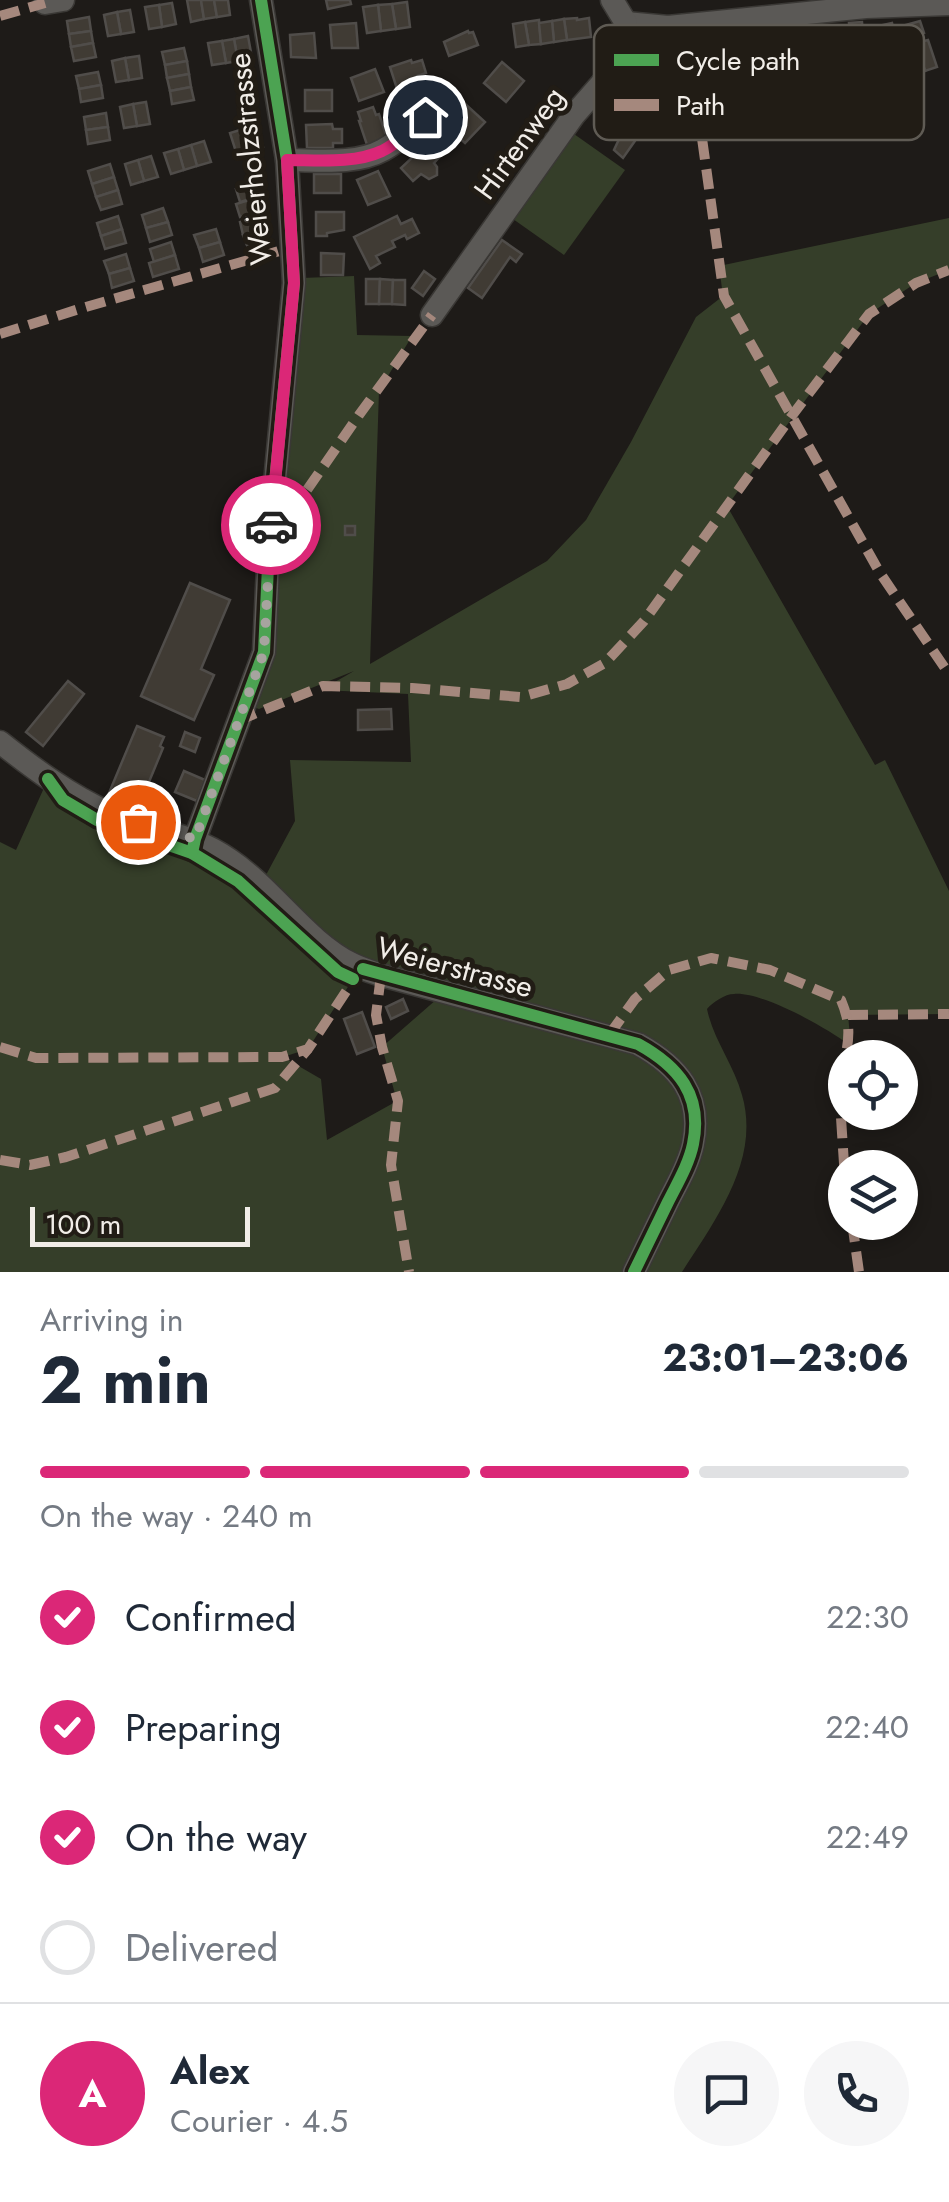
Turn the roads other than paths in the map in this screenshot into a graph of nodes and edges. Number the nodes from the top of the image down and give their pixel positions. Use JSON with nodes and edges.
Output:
{"nodes":[{"id":1,"x":262,"y":0,"type":"edge"},
{"id":2,"x":612,"y":0,"type":"edge"},
{"id":3,"x":949,"y":4,"type":"edge"},
{"id":4,"x":626,"y":23,"type":"joint"},
{"id":5,"x":643,"y":25,"type":"edge"},
{"id":6,"x":696,"y":25,"type":"edge"},
{"id":7,"x":594,"y":92,"type":"edge"},
{"id":8,"x":444,"y":98,"type":"dead end"},
{"id":9,"x":287,"y":160,"type":"junction"},
{"id":10,"x":432,"y":315,"type":"dead end"},
{"id":11,"x":0,"y":742,"type":"edge"},
{"id":12,"x":195,"y":839,"type":"junction"},
{"id":13,"x":634,"y":1272,"type":"edge"}],
"edges":[{"from":1,"to":9,"type":"street","name":"Weierholzstrasse"},
{"from":2,"to":4,"type":"street"},
{"from":3,"to":6,"type":"street"},
{"from":4,"to":5,"type":"street"},
{"from":7,"to":10,"type":"street","name":"Hirtenweg"},
{"from":8,"to":9,"type":"street"},
{"from":9,"to":12,"type":"street","name":"Weierholzstrasse"},
{"from":11,"to":12,"type":"street","name":"Weierstrasse"},
{"from":12,"to":13,"type":"street","name":"Weierstrasse"}]}
